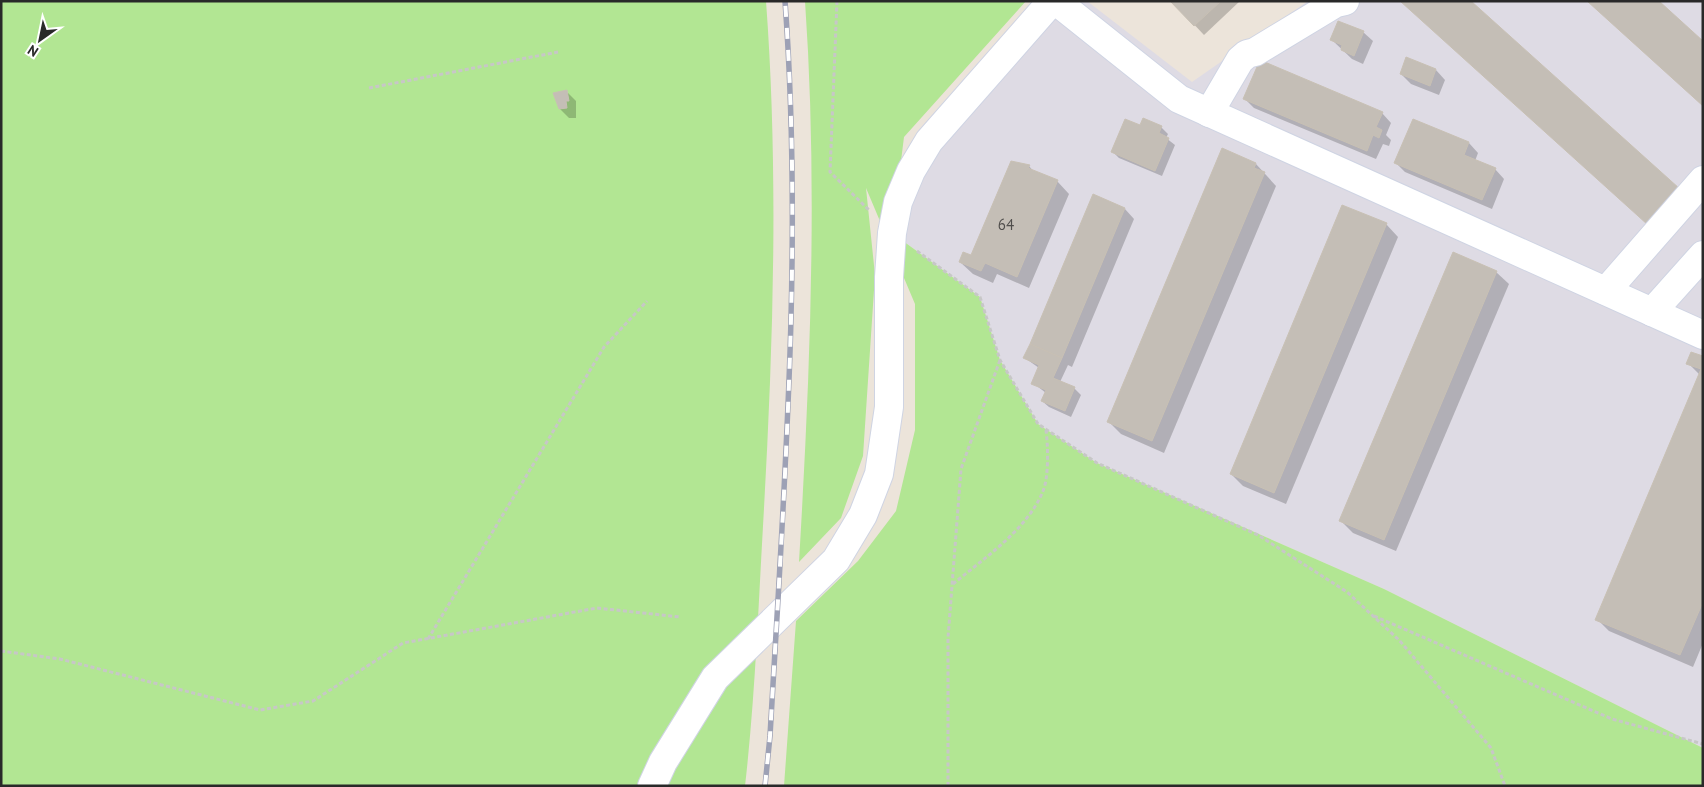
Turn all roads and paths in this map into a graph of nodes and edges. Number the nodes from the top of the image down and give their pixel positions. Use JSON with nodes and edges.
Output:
{"nodes":[{"id":1,"x":837,"y":1,"type":"edge"},
{"id":2,"x":1052,"y":1,"type":"edge"},
{"id":3,"x":1056,"y":1,"type":"edge"},
{"id":4,"x":1345,"y":1,"type":"edge"},
{"id":5,"x":558,"y":52,"type":"dead end"},
{"id":6,"x":369,"y":88,"type":"dead end"},
{"id":7,"x":1209,"y":113,"type":"junction"},
{"id":8,"x":1703,"y":180,"type":"edge"},
{"id":9,"x":892,"y":233,"type":"junction"},
{"id":10,"x":1703,"y":255,"type":"edge"},
{"id":11,"x":1606,"y":291,"type":"junction"},
{"id":12,"x":647,"y":301,"type":"dead end"},
{"id":13,"x":1652,"y":312,"type":"junction"},
{"id":14,"x":1703,"y":335,"type":"edge"},
{"id":15,"x":1000,"y":360,"type":"junction"},
{"id":16,"x":1046,"y":430,"type":"junction"},
{"id":17,"x":952,"y":585,"type":"junction"},
{"id":18,"x":1372,"y":614,"type":"junction"},
{"id":19,"x":680,"y":617,"type":"dead end"},
{"id":20,"x":428,"y":639,"type":"junction"},
{"id":21,"x":1,"y":651,"type":"edge"},
{"id":22,"x":1703,"y":744,"type":"edge"},
{"id":23,"x":652,"y":786,"type":"edge"},
{"id":24,"x":948,"y":786,"type":"edge"},
{"id":25,"x":1505,"y":786,"type":"edge"}],
"edges":[{"from":1,"to":9,"type":"path"},
{"from":2,"to":9,"type":"street"},
{"from":3,"to":7,"type":"street"},
{"from":4,"to":7,"type":"street"},
{"from":5,"to":6,"type":"path"},
{"from":7,"to":11,"type":"street"},
{"from":8,"to":11,"type":"street"},
{"from":9,"to":15,"type":"path"},
{"from":9,"to":23,"type":"street"},
{"from":10,"to":13,"type":"street"},
{"from":11,"to":13,"type":"street"},
{"from":12,"to":20,"type":"path"},
{"from":13,"to":14,"type":"street"},
{"from":15,"to":16,"type":"path"},
{"from":15,"to":17,"type":"path"},
{"from":16,"to":17,"type":"path"},
{"from":16,"to":18,"type":"path"},
{"from":17,"to":24,"type":"path"},
{"from":18,"to":22,"type":"path"},
{"from":18,"to":25,"type":"path"},
{"from":19,"to":20,"type":"path"},
{"from":20,"to":21,"type":"path"}]}
